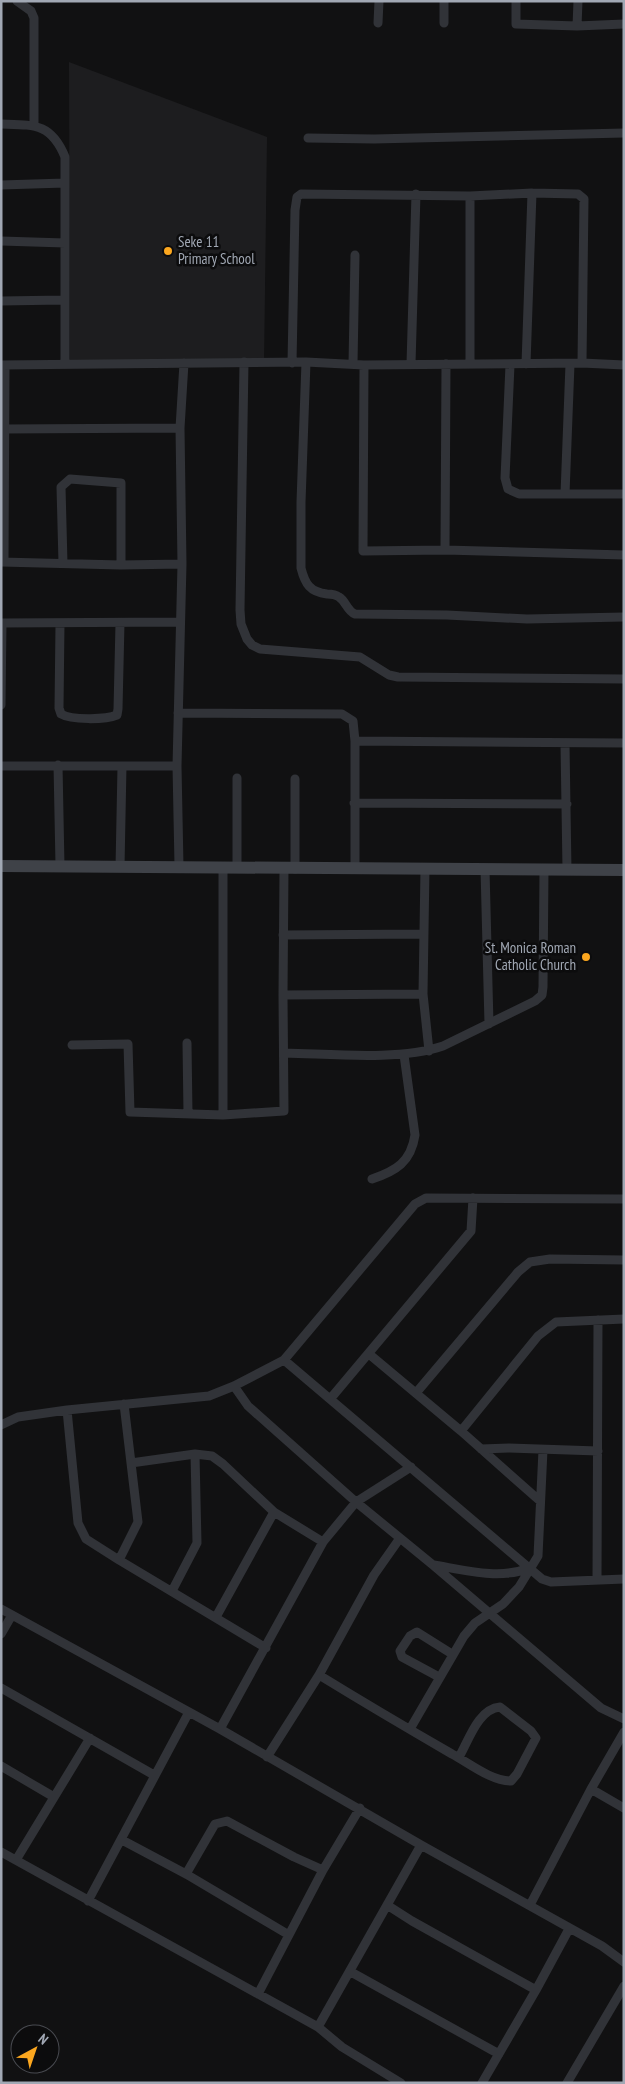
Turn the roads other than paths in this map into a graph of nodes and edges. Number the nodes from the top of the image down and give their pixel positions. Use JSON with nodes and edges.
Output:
{"nodes":[{"id":1,"x":17,"y":1,"type":"edge"},
{"id":2,"x":379,"y":1,"type":"edge"},
{"id":3,"x":444,"y":1,"type":"edge"},
{"id":4,"x":516,"y":1,"type":"edge"},
{"id":5,"x":578,"y":1,"type":"edge"},
{"id":6,"x":378,"y":23,"type":"dead end"},
{"id":7,"x":444,"y":23,"type":"dead end"},
{"id":8,"x":624,"y":24,"type":"edge"},
{"id":9,"x":577,"y":26,"type":"junction"},
{"id":10,"x":1,"y":124,"type":"edge"},
{"id":11,"x":34,"y":125,"type":"junction"},
{"id":12,"x":624,"y":132,"type":"edge"},
{"id":13,"x":308,"y":138,"type":"dead end"},
{"id":14,"x":65,"y":183,"type":"junction"},
{"id":15,"x":1,"y":185,"type":"edge"},
{"id":16,"x":532,"y":193,"type":"junction"},
{"id":17,"x":416,"y":194,"type":"junction"},
{"id":18,"x":470,"y":196,"type":"junction"},
{"id":19,"x":1,"y":242,"type":"edge"},
{"id":20,"x":65,"y":243,"type":"junction"},
{"id":21,"x":355,"y":255,"type":"dead end"},
{"id":22,"x":63,"y":300,"type":"junction"},
{"id":23,"x":1,"y":301,"type":"edge"},
{"id":24,"x":244,"y":362,"type":"junction"},
{"id":25,"x":306,"y":362,"type":"junction"},
{"id":26,"x":184,"y":363,"type":"junction"},
{"id":27,"x":292,"y":363,"type":"junction"},
{"id":28,"x":582,"y":363,"type":"junction"},
{"id":29,"x":65,"y":364,"type":"junction"},
{"id":30,"x":353,"y":364,"type":"junction"},
{"id":31,"x":364,"y":364,"type":"junction"},
{"id":32,"x":411,"y":364,"type":"junction"},
{"id":33,"x":446,"y":364,"type":"junction"},
{"id":34,"x":470,"y":364,"type":"junction"},
{"id":35,"x":526,"y":364,"type":"junction"},
{"id":36,"x":570,"y":364,"type":"junction"},
{"id":37,"x":3,"y":365,"type":"edge"},
{"id":38,"x":510,"y":365,"type":"junction"},
{"id":39,"x":624,"y":365,"type":"edge"},
{"id":40,"x":180,"y":428,"type":"junction"},
{"id":41,"x":4,"y":429,"type":"junction"},
{"id":42,"x":564,"y":494,"type":"junction"},
{"id":43,"x":624,"y":494,"type":"edge"},
{"id":44,"x":445,"y":550,"type":"junction"},
{"id":45,"x":624,"y":555,"type":"edge"},
{"id":46,"x":3,"y":562,"type":"edge"},
{"id":47,"x":63,"y":563,"type":"junction"},
{"id":48,"x":182,"y":564,"type":"junction"},
{"id":49,"x":120,"y":565,"type":"junction"},
{"id":50,"x":624,"y":617,"type":"edge"},
{"id":51,"x":180,"y":622,"type":"junction"},
{"id":52,"x":2,"y":623,"type":"edge"},
{"id":53,"x":120,"y":623,"type":"junction"},
{"id":54,"x":60,"y":624,"type":"junction"},
{"id":55,"x":624,"y":679,"type":"edge"},
{"id":56,"x":1,"y":682,"type":"edge"},
{"id":57,"x":1,"y":706,"type":"edge"},
{"id":58,"x":178,"y":713,"type":"junction"},
{"id":59,"x":355,"y":742,"type":"junction"},
{"id":60,"x":624,"y":743,"type":"edge"},
{"id":61,"x":564,"y":744,"type":"junction"},
{"id":62,"x":58,"y":765,"type":"junction"},
{"id":63,"x":1,"y":766,"type":"edge"},
{"id":64,"x":122,"y":766,"type":"junction"},
{"id":65,"x":177,"y":766,"type":"junction"},
{"id":66,"x":237,"y":778,"type":"dead end"},
{"id":67,"x":295,"y":779,"type":"dead end"},
{"id":68,"x":354,"y":802,"type":"junction"},
{"id":69,"x":567,"y":804,"type":"junction"},
{"id":70,"x":1,"y":866,"type":"edge"},
{"id":71,"x":60,"y":866,"type":"junction"},
{"id":72,"x":180,"y":866,"type":"junction"},
{"id":73,"x":120,"y":867,"type":"junction"},
{"id":74,"x":223,"y":868,"type":"junction"},
{"id":75,"x":237,"y":868,"type":"junction"},
{"id":76,"x":355,"y":868,"type":"junction"},
{"id":77,"x":426,"y":868,"type":"junction"},
{"id":78,"x":290,"y":869,"type":"junction"},
{"id":79,"x":484,"y":869,"type":"junction"},
{"id":80,"x":544,"y":870,"type":"junction"},
{"id":81,"x":567,"y":870,"type":"junction"},
{"id":82,"x":624,"y":870,"type":"edge"},
{"id":83,"x":423,"y":934,"type":"junction"},
{"id":84,"x":283,"y":935,"type":"junction"},
{"id":85,"x":423,"y":994,"type":"junction"},
{"id":86,"x":283,"y":996,"type":"junction"},
{"id":87,"x":489,"y":1024,"type":"junction"},
{"id":88,"x":187,"y":1043,"type":"dead end"},
{"id":89,"x":72,"y":1045,"type":"dead end"},
{"id":90,"x":430,"y":1051,"type":"junction"},
{"id":91,"x":285,"y":1053,"type":"junction"},
{"id":92,"x":404,"y":1055,"type":"junction"},
{"id":93,"x":188,"y":1114,"type":"junction"},
{"id":94,"x":223,"y":1115,"type":"junction"},
{"id":95,"x":372,"y":1180,"type":"dead end"},
{"id":96,"x":473,"y":1198,"type":"junction"},
{"id":97,"x":624,"y":1199,"type":"edge"},
{"id":98,"x":624,"y":1260,"type":"edge"},
{"id":99,"x":624,"y":1319,"type":"edge"},
{"id":100,"x":598,"y":1320,"type":"junction"},
{"id":101,"x":369,"y":1354,"type":"junction"},
{"id":102,"x":284,"y":1360,"type":"junction"},
{"id":103,"x":234,"y":1386,"type":"junction"},
{"id":104,"x":416,"y":1393,"type":"junction"},
{"id":105,"x":331,"y":1398,"type":"junction"},
{"id":106,"x":124,"y":1404,"type":"junction"},
{"id":107,"x":67,"y":1410,"type":"junction"},
{"id":108,"x":1,"y":1425,"type":"edge"},
{"id":109,"x":461,"y":1431,"type":"junction"},
{"id":110,"x":481,"y":1449,"type":"junction"},
{"id":111,"x":543,"y":1450,"type":"junction"},
{"id":112,"x":598,"y":1451,"type":"junction"},
{"id":113,"x":195,"y":1454,"type":"junction"},
{"id":114,"x":131,"y":1463,"type":"junction"},
{"id":115,"x":411,"y":1467,"type":"junction"},
{"id":116,"x":540,"y":1501,"type":"junction"},
{"id":117,"x":356,"y":1502,"type":"junction"},
{"id":118,"x":274,"y":1512,"type":"junction"},
{"id":119,"x":400,"y":1538,"type":"junction"},
{"id":120,"x":323,"y":1542,"type":"junction"},
{"id":121,"x":119,"y":1560,"type":"junction"},
{"id":122,"x":433,"y":1565,"type":"junction"},
{"id":123,"x":529,"y":1568,"type":"junction"},
{"id":124,"x":624,"y":1579,"type":"edge"},
{"id":125,"x":597,"y":1580,"type":"junction"},
{"id":126,"x":172,"y":1591,"type":"junction"},
{"id":127,"x":1,"y":1609,"type":"edge"},
{"id":128,"x":489,"y":1614,"type":"junction"},
{"id":129,"x":12,"y":1615,"type":"junction"},
{"id":130,"x":216,"y":1617,"type":"junction"},
{"id":131,"x":1,"y":1634,"type":"edge"},
{"id":132,"x":266,"y":1648,"type":"junction"},
{"id":133,"x":452,"y":1654,"type":"junction"},
{"id":134,"x":319,"y":1676,"type":"junction"},
{"id":135,"x":439,"y":1677,"type":"junction"},
{"id":136,"x":1,"y":1688,"type":"edge"},
{"id":137,"x":190,"y":1712,"type":"junction"},
{"id":138,"x":624,"y":1719,"type":"edge"},
{"id":139,"x":220,"y":1729,"type":"junction"},
{"id":140,"x":410,"y":1730,"type":"junction"},
{"id":141,"x":624,"y":1732,"type":"edge"},
{"id":142,"x":90,"y":1738,"type":"junction"},
{"id":143,"x":267,"y":1757,"type":"junction"},
{"id":144,"x":459,"y":1757,"type":"junction"},
{"id":145,"x":1,"y":1766,"type":"edge"},
{"id":146,"x":154,"y":1775,"type":"junction"},
{"id":147,"x":590,"y":1789,"type":"junction"},
{"id":148,"x":54,"y":1797,"type":"junction"},
{"id":149,"x":360,"y":1808,"type":"junction"},
{"id":150,"x":624,"y":1808,"type":"edge"},
{"id":151,"x":122,"y":1840,"type":"junction"},
{"id":152,"x":422,"y":1845,"type":"junction"},
{"id":153,"x":1,"y":1852,"type":"edge"},
{"id":154,"x":16,"y":1860,"type":"junction"},
{"id":155,"x":323,"y":1870,"type":"junction"},
{"id":156,"x":186,"y":1874,"type":"junction"},
{"id":157,"x":88,"y":1900,"type":"junction"},
{"id":158,"x":387,"y":1905,"type":"junction"},
{"id":159,"x":530,"y":1905,"type":"junction"},
{"id":160,"x":569,"y":1929,"type":"junction"},
{"id":161,"x":289,"y":1935,"type":"junction"},
{"id":162,"x":624,"y":1962,"type":"edge"},
{"id":163,"x":351,"y":1972,"type":"junction"},
{"id":164,"x":624,"y":1986,"type":"edge"},
{"id":165,"x":536,"y":1990,"type":"junction"},
{"id":166,"x":258,"y":1994,"type":"junction"},
{"id":167,"x":318,"y":2027,"type":"junction"},
{"id":168,"x":499,"y":2054,"type":"junction"},
{"id":169,"x":401,"y":2083,"type":"edge"},
{"id":170,"x":482,"y":2083,"type":"edge"},
{"id":171,"x":567,"y":2083,"type":"edge"}],
"edges":[{"from":1,"to":11,"type":"street"},
{"from":2,"to":6,"type":"street"},
{"from":3,"to":7,"type":"street"},
{"from":4,"to":9,"type":"street"},
{"from":5,"to":9,"type":"street"},
{"from":8,"to":9,"type":"street"},
{"from":10,"to":11,"type":"street"},
{"from":11,"to":14,"type":"street"},
{"from":12,"to":13,"type":"street"},
{"from":14,"to":15,"type":"street"},
{"from":14,"to":20,"type":"street"},
{"from":16,"to":18,"type":"street"},
{"from":16,"to":28,"type":"street"},
{"from":16,"to":35,"type":"street"},
{"from":17,"to":18,"type":"street"},
{"from":17,"to":27,"type":"street"},
{"from":17,"to":32,"type":"street"},
{"from":18,"to":34,"type":"street"},
{"from":19,"to":20,"type":"street"},
{"from":20,"to":22,"type":"street"},
{"from":21,"to":30,"type":"street"},
{"from":22,"to":23,"type":"street"},
{"from":22,"to":29,"type":"street"},
{"from":24,"to":26,"type":"street"},
{"from":24,"to":27,"type":"street"},
{"from":24,"to":55,"type":"street"},
{"from":25,"to":27,"type":"street"},
{"from":25,"to":30,"type":"street"},
{"from":25,"to":50,"type":"street"},
{"from":26,"to":29,"type":"street"},
{"from":26,"to":40,"type":"street"},
{"from":28,"to":36,"type":"street"},
{"from":28,"to":39,"type":"street"},
{"from":29,"to":37,"type":"street"},
{"from":30,"to":31,"type":"street"},
{"from":31,"to":32,"type":"street"},
{"from":31,"to":44,"type":"street"},
{"from":32,"to":33,"type":"street"},
{"from":33,"to":34,"type":"street"},
{"from":33,"to":44,"type":"street"},
{"from":34,"to":38,"type":"street"},
{"from":35,"to":36,"type":"street"},
{"from":35,"to":38,"type":"street"},
{"from":36,"to":42,"type":"street"},
{"from":37,"to":41,"type":"street"},
{"from":38,"to":42,"type":"street"},
{"from":40,"to":41,"type":"street"},
{"from":40,"to":48,"type":"street"},
{"from":41,"to":46,"type":"street"},
{"from":42,"to":43,"type":"street"},
{"from":44,"to":45,"type":"street"},
{"from":46,"to":47,"type":"street"},
{"from":47,"to":49,"type":"street"},
{"from":47,"to":49,"type":"street"},
{"from":48,"to":49,"type":"street"},
{"from":48,"to":51,"type":"street"},
{"from":51,"to":53,"type":"street"},
{"from":51,"to":58,"type":"street"},
{"from":52,"to":54,"type":"street"},
{"from":52,"to":56,"type":"street"},
{"from":53,"to":54,"type":"street"},
{"from":53,"to":54,"type":"street"},
{"from":56,"to":57,"type":"street"},
{"from":58,"to":59,"type":"street"},
{"from":58,"to":65,"type":"street"},
{"from":59,"to":61,"type":"street"},
{"from":59,"to":68,"type":"street"},
{"from":60,"to":61,"type":"street"},
{"from":61,"to":69,"type":"street"},
{"from":62,"to":63,"type":"street"},
{"from":62,"to":64,"type":"street"},
{"from":62,"to":71,"type":"street"},
{"from":64,"to":65,"type":"street"},
{"from":64,"to":73,"type":"street"},
{"from":65,"to":72,"type":"street"},
{"from":66,"to":75,"type":"street"},
{"from":67,"to":78,"type":"street"},
{"from":68,"to":69,"type":"street"},
{"from":68,"to":76,"type":"street"},
{"from":69,"to":81,"type":"street"},
{"from":70,"to":71,"type":"street"},
{"from":71,"to":73,"type":"street"},
{"from":72,"to":73,"type":"street"},
{"from":72,"to":74,"type":"street"},
{"from":74,"to":75,"type":"street"},
{"from":74,"to":94,"type":"street"},
{"from":75,"to":78,"type":"street"},
{"from":76,"to":77,"type":"street"},
{"from":76,"to":78,"type":"street"},
{"from":77,"to":79,"type":"street"},
{"from":77,"to":83,"type":"street"},
{"from":78,"to":84,"type":"street"},
{"from":79,"to":80,"type":"street"},
{"from":79,"to":87,"type":"street"},
{"from":80,"to":81,"type":"street"},
{"from":80,"to":87,"type":"street"},
{"from":81,"to":82,"type":"street"},
{"from":83,"to":84,"type":"street"},
{"from":83,"to":85,"type":"street"},
{"from":84,"to":86,"type":"street"},
{"from":85,"to":86,"type":"street"},
{"from":85,"to":90,"type":"street"},
{"from":86,"to":91,"type":"street"},
{"from":87,"to":90,"type":"street"},
{"from":88,"to":93,"type":"street"},
{"from":89,"to":93,"type":"street"},
{"from":90,"to":92,"type":"street"},
{"from":91,"to":92,"type":"street"},
{"from":91,"to":94,"type":"street"},
{"from":92,"to":95,"type":"street"},
{"from":93,"to":94,"type":"street"},
{"from":96,"to":97,"type":"street"},
{"from":96,"to":101,"type":"street"},
{"from":96,"to":102,"type":"street"},
{"from":98,"to":104,"type":"street"},
{"from":99,"to":100,"type":"street"},
{"from":100,"to":109,"type":"street"},
{"from":100,"to":112,"type":"street"},
{"from":101,"to":104,"type":"street"},
{"from":101,"to":105,"type":"street"},
{"from":102,"to":103,"type":"street"},
{"from":102,"to":105,"type":"street"},
{"from":103,"to":106,"type":"street"},
{"from":103,"to":117,"type":"street"},
{"from":104,"to":109,"type":"street"},
{"from":105,"to":115,"type":"street"},
{"from":106,"to":107,"type":"street"},
{"from":106,"to":114,"type":"street"},
{"from":107,"to":108,"type":"street"},
{"from":107,"to":121,"type":"street"},
{"from":109,"to":110,"type":"street"},
{"from":110,"to":111,"type":"street"},
{"from":110,"to":116,"type":"street"},
{"from":111,"to":112,"type":"street"},
{"from":111,"to":116,"type":"street"},
{"from":112,"to":125,"type":"street"},
{"from":113,"to":114,"type":"street"},
{"from":113,"to":118,"type":"street"},
{"from":113,"to":126,"type":"street"},
{"from":114,"to":121,"type":"street"},
{"from":115,"to":117,"type":"street"},
{"from":115,"to":123,"type":"street"},
{"from":116,"to":123,"type":"street"},
{"from":117,"to":119,"type":"street"},
{"from":117,"to":120,"type":"street"},
{"from":118,"to":120,"type":"street"},
{"from":118,"to":130,"type":"street"},
{"from":119,"to":122,"type":"street"},
{"from":119,"to":134,"type":"street"},
{"from":120,"to":132,"type":"street"},
{"from":121,"to":126,"type":"street"},
{"from":122,"to":123,"type":"street"},
{"from":122,"to":128,"type":"street"},
{"from":123,"to":125,"type":"street"},
{"from":123,"to":128,"type":"street"},
{"from":124,"to":125,"type":"street"},
{"from":126,"to":130,"type":"street"},
{"from":127,"to":129,"type":"street"},
{"from":128,"to":133,"type":"street"},
{"from":128,"to":138,"type":"street"},
{"from":129,"to":131,"type":"street"},
{"from":129,"to":137,"type":"street"},
{"from":130,"to":132,"type":"street"},
{"from":132,"to":139,"type":"street"},
{"from":133,"to":135,"type":"street"},
{"from":133,"to":135,"type":"street"},
{"from":134,"to":140,"type":"street"},
{"from":134,"to":143,"type":"street"},
{"from":135,"to":140,"type":"street"},
{"from":136,"to":142,"type":"street"},
{"from":137,"to":139,"type":"street"},
{"from":137,"to":146,"type":"street"},
{"from":139,"to":143,"type":"street"},
{"from":140,"to":144,"type":"street"},
{"from":141,"to":147,"type":"street"},
{"from":142,"to":146,"type":"street"},
{"from":142,"to":148,"type":"street"},
{"from":143,"to":149,"type":"street"},
{"from":144,"to":144,"type":"street"},
{"from":145,"to":148,"type":"street"},
{"from":146,"to":151,"type":"street"},
{"from":147,"to":150,"type":"street"},
{"from":147,"to":159,"type":"street"},
{"from":148,"to":154,"type":"street"},
{"from":149,"to":152,"type":"street"},
{"from":149,"to":155,"type":"street"},
{"from":151,"to":156,"type":"street"},
{"from":151,"to":157,"type":"street"},
{"from":152,"to":158,"type":"street"},
{"from":152,"to":159,"type":"street"},
{"from":153,"to":154,"type":"street"},
{"from":154,"to":157,"type":"street"},
{"from":155,"to":156,"type":"street"},
{"from":155,"to":161,"type":"street"},
{"from":156,"to":161,"type":"street"},
{"from":157,"to":166,"type":"street"},
{"from":158,"to":163,"type":"street"},
{"from":158,"to":165,"type":"street"},
{"from":159,"to":160,"type":"street"},
{"from":160,"to":162,"type":"street"},
{"from":160,"to":165,"type":"street"},
{"from":161,"to":166,"type":"street"},
{"from":163,"to":167,"type":"street"},
{"from":163,"to":168,"type":"street"},
{"from":164,"to":171,"type":"street"},
{"from":165,"to":168,"type":"street"},
{"from":166,"to":167,"type":"street"},
{"from":167,"to":169,"type":"street"},
{"from":168,"to":170,"type":"street"}]}
